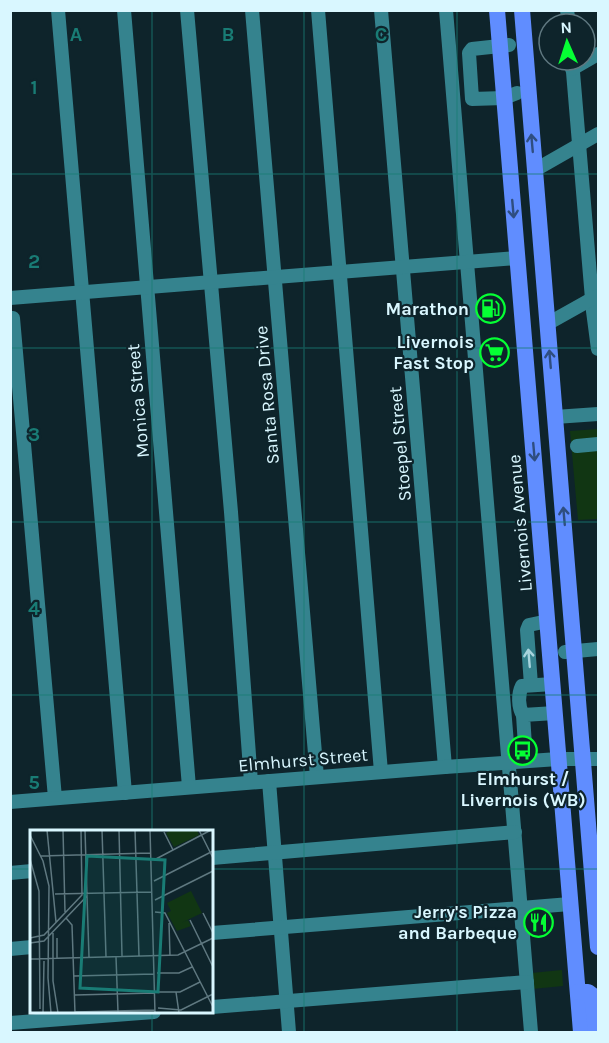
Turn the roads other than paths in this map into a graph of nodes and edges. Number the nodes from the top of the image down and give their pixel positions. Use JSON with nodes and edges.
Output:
{"nodes":[{"id":1,"x":58,"y":10,"type":"edge"},
{"id":2,"x":124,"y":10,"type":"edge"},
{"id":3,"x":187,"y":10,"type":"edge"},
{"id":4,"x":252,"y":10,"type":"edge"},
{"id":5,"x":318,"y":10,"type":"edge"},
{"id":6,"x":381,"y":10,"type":"edge"},
{"id":7,"x":446,"y":10,"type":"edge"},
{"id":8,"x":497,"y":10,"type":"edge"},
{"id":9,"x":506,"y":10,"type":"edge"},
{"id":10,"x":522,"y":10,"type":"edge"},
{"id":11,"x":504,"y":46,"type":"junction"},
{"id":12,"x":573,"y":72,"type":"edge"},
{"id":13,"x":516,"y":94,"type":"junction"},
{"id":14,"x":598,"y":134,"type":"edge"},
{"id":15,"x":579,"y":146,"type":"junction"},
{"id":16,"x":535,"y":170,"type":"junction"},
{"id":17,"x":598,"y":221,"type":"edge"},
{"id":18,"x":586,"y":228,"type":"junction"},
{"id":19,"x":517,"y":258,"type":"junction"},
{"id":20,"x":467,"y":262,"type":"junction"},
{"id":21,"x":403,"y":267,"type":"junction"},
{"id":22,"x":339,"y":272,"type":"junction"},
{"id":23,"x":275,"y":277,"type":"junction"},
{"id":24,"x":210,"y":282,"type":"junction"},
{"id":25,"x":146,"y":287,"type":"junction"},
{"id":26,"x":10,"y":291,"type":"edge"},
{"id":27,"x":81,"y":292,"type":"junction"},
{"id":28,"x":595,"y":296,"type":"edge"},
{"id":29,"x":11,"y":298,"type":"edge"},
{"id":30,"x":521,"y":306,"type":"junction"},
{"id":31,"x":12,"y":319,"type":"edge"},
{"id":32,"x":548,"y":324,"type":"junction"},
{"id":33,"x":598,"y":349,"type":"edge"},
{"id":34,"x":598,"y":414,"type":"edge"},
{"id":35,"x":555,"y":417,"type":"junction"},
{"id":36,"x":23,"y":423,"type":"junction"},
{"id":37,"x":10,"y":437,"type":"edge"},
{"id":38,"x":598,"y":444,"type":"edge"},
{"id":39,"x":577,"y":446,"type":"dead end"},
{"id":40,"x":543,"y":564,"type":"junction"},
{"id":41,"x":548,"y":621,"type":"junction"},
{"id":42,"x":598,"y":649,"type":"edge"},
{"id":43,"x":570,"y":651,"type":"junction"},
{"id":44,"x":553,"y":684,"type":"junction"},
{"id":45,"x":531,"y":685,"type":"junction"},
{"id":46,"x":555,"y":713,"type":"junction"},
{"id":47,"x":523,"y":715,"type":"junction"},
{"id":48,"x":558,"y":759,"type":"junction"},
{"id":49,"x":591,"y":759,"type":"edge"},
{"id":50,"x":526,"y":761,"type":"junction"},
{"id":51,"x":509,"y":762,"type":"junction"},
{"id":52,"x":445,"y":767,"type":"junction"},
{"id":53,"x":381,"y":772,"type":"junction"},
{"id":54,"x":317,"y":777,"type":"junction"},
{"id":55,"x":269,"y":781,"type":"junction"},
{"id":56,"x":251,"y":782,"type":"junction"},
{"id":57,"x":189,"y":788,"type":"junction"},
{"id":58,"x":125,"y":793,"type":"junction"},
{"id":59,"x":55,"y":798,"type":"junction"},
{"id":60,"x":10,"y":802,"type":"edge"},
{"id":61,"x":563,"y":814,"type":"junction"},
{"id":62,"x":515,"y":832,"type":"junction"},
{"id":63,"x":275,"y":853,"type":"junction"},
{"id":64,"x":213,"y":858,"type":"edge"},
{"id":65,"x":30,"y":871,"type":"edge"},
{"id":66,"x":10,"y":873,"type":"edge"},
{"id":67,"x":597,"y":897,"type":"edge"},
{"id":68,"x":570,"y":904,"type":"junction"},
{"id":69,"x":521,"y":908,"type":"junction"},
{"id":70,"x":281,"y":927,"type":"junction"},
{"id":71,"x":213,"y":933,"type":"edge"},
{"id":72,"x":598,"y":940,"type":"edge"},
{"id":73,"x":598,"y":947,"type":"edge"},
{"id":74,"x":30,"y":948,"type":"edge"},
{"id":75,"x":10,"y":949,"type":"edge"},
{"id":76,"x":527,"y":982,"type":"junction"},
{"id":77,"x":578,"y":992,"type":"junction"},
{"id":78,"x":287,"y":1001,"type":"junction"},
{"id":79,"x":213,"y":1007,"type":"edge"},
{"id":80,"x":130,"y":1013,"type":"edge"},
{"id":81,"x":10,"y":1023,"type":"edge"},
{"id":82,"x":289,"y":1032,"type":"edge"},
{"id":83,"x":531,"y":1032,"type":"edge"},
{"id":84,"x":581,"y":1032,"type":"edge"},
{"id":85,"x":596,"y":1032,"type":"edge"}],
"edges":[{"from":1,"to":27,"type":"street"},
{"from":2,"to":25,"type":"street","name":"Monica Street"},
{"from":3,"to":24,"type":"street"},
{"from":4,"to":23,"type":"street","name":"Santa Rosa Drive"},
{"from":5,"to":22,"type":"street"},
{"from":6,"to":21,"type":"street","name":"Stoepel Street"},
{"from":7,"to":20,"type":"street"},
{"from":8,"to":11,"type":"main road","name":"Livernois Avenue"},
{"from":9,"to":11,"type":"main road"},
{"from":10,"to":13,"type":"main road","name":"Livernois Avenue"},
{"from":11,"to":13,"type":"main road","name":"Livernois Avenue"},
{"from":11,"to":13,"type":"street"},
{"from":12,"to":15,"type":"street"},
{"from":16,"to":13,"type":"main road","name":"Livernois Avenue","one_way":true},
{"from":13,"to":19,"type":"main road","name":"Livernois Avenue","one_way":true},
{"from":14,"to":15,"type":"street"},
{"from":15,"to":16,"type":"street"},
{"from":15,"to":18,"type":"street"},
{"from":16,"to":32,"type":"main road","name":"Livernois Avenue"},
{"from":17,"to":18,"type":"street"},
{"from":18,"to":28,"type":"street"},
{"from":19,"to":20,"type":"street"},
{"from":19,"to":30,"type":"main road","name":"Livernois Avenue"},
{"from":20,"to":21,"type":"street"},
{"from":20,"to":51,"type":"street"},
{"from":21,"to":22,"type":"street"},
{"from":21,"to":52,"type":"street","name":"Stoepel Street"},
{"from":22,"to":23,"type":"street"},
{"from":22,"to":53,"type":"street"},
{"from":23,"to":24,"type":"street"},
{"from":23,"to":54,"type":"street","name":"Santa Rosa Drive"},
{"from":24,"to":25,"type":"street"},
{"from":24,"to":56,"type":"street"},
{"from":25,"to":27,"type":"street"},
{"from":25,"to":57,"type":"street","name":"Monica Street"},
{"from":26,"to":29,"type":"street"},
{"from":27,"to":29,"type":"street"},
{"from":27,"to":58,"type":"street"},
{"from":28,"to":32,"type":"street"},
{"from":28,"to":33,"type":"street"},
{"from":29,"to":31,"type":"street"},
{"from":30,"to":35,"type":"main road"},
{"from":30,"to":40,"type":"main road","name":"Livernois Avenue","one_way":true},
{"from":31,"to":36,"type":"street"},
{"from":35,"to":32,"type":"main road","name":"Livernois Avenue","one_way":true},
{"from":34,"to":35,"type":"street"},
{"from":43,"to":35,"type":"main road","name":"Livernois Avenue","one_way":true},
{"from":36,"to":37,"type":"street"},
{"from":36,"to":59,"type":"street"},
{"from":38,"to":39,"type":"street"},
{"from":40,"to":41,"type":"main road","name":"Livernois Avenue"},
{"from":40,"to":43,"type":"main road"},
{"from":41,"to":44,"type":"main road","name":"Livernois Avenue"},
{"from":45,"to":41,"type":"street","one_way":true},
{"from":42,"to":43,"type":"street"},
{"from":43,"to":49,"type":"main road","name":"Livernois Avenue"},
{"from":44,"to":45,"type":"street"},
{"from":44,"to":46,"type":"main road","name":"Livernois Avenue"},
{"from":45,"to":47,"type":"street"},
{"from":46,"to":47,"type":"street"},
{"from":46,"to":48,"type":"main road","name":"Livernois Avenue"},
{"from":47,"to":50,"type":"street"},
{"from":48,"to":49,"type":"street","name":"Elmhurst Street"},
{"from":48,"to":50,"type":"street","name":"Elmhurst Street"},
{"from":48,"to":61,"type":"main road","name":"Livernois Avenue"},
{"from":49,"to":67,"type":"main road","name":"Livernois Avenue"},
{"from":50,"to":51,"type":"street","name":"Elmhurst Street"},
{"from":51,"to":52,"type":"street","name":"Elmhurst Street"},
{"from":51,"to":62,"type":"street"},
{"from":52,"to":53,"type":"street","name":"Elmhurst Street"},
{"from":53,"to":54,"type":"street","name":"Elmhurst Street"},
{"from":54,"to":55,"type":"street","name":"Elmhurst Street"},
{"from":55,"to":56,"type":"street","name":"Elmhurst Street"},
{"from":55,"to":63,"type":"street"},
{"from":56,"to":57,"type":"street","name":"Elmhurst Street"},
{"from":57,"to":58,"type":"street","name":"Elmhurst Street"},
{"from":58,"to":59,"type":"street","name":"Elmhurst Street"},
{"from":59,"to":60,"type":"street","name":"Elmhurst Street"},
{"from":61,"to":68,"type":"main road","name":"Livernois Avenue"},
{"from":61,"to":72,"type":"main road"},
{"from":62,"to":63,"type":"street"},
{"from":62,"to":69,"type":"street"},
{"from":63,"to":64,"type":"street"},
{"from":63,"to":70,"type":"street"},
{"from":65,"to":66,"type":"street"},
{"from":67,"to":72,"type":"main road","name":"Livernois Avenue"},
{"from":68,"to":69,"type":"street"},
{"from":68,"to":77,"type":"main road","name":"Livernois Avenue"},
{"from":69,"to":70,"type":"street"},
{"from":69,"to":76,"type":"street"},
{"from":70,"to":71,"type":"street"},
{"from":70,"to":78,"type":"street"},
{"from":72,"to":73,"type":"main road","name":"Livernois Avenue"},
{"from":74,"to":75,"type":"street"},
{"from":76,"to":78,"type":"street"},
{"from":76,"to":83,"type":"street"},
{"from":77,"to":84,"type":"main road","name":"Livernois Avenue"},
{"from":77,"to":85,"type":"main road"},
{"from":78,"to":79,"type":"street"},
{"from":78,"to":82,"type":"street"},
{"from":80,"to":81,"type":"street"}]}
